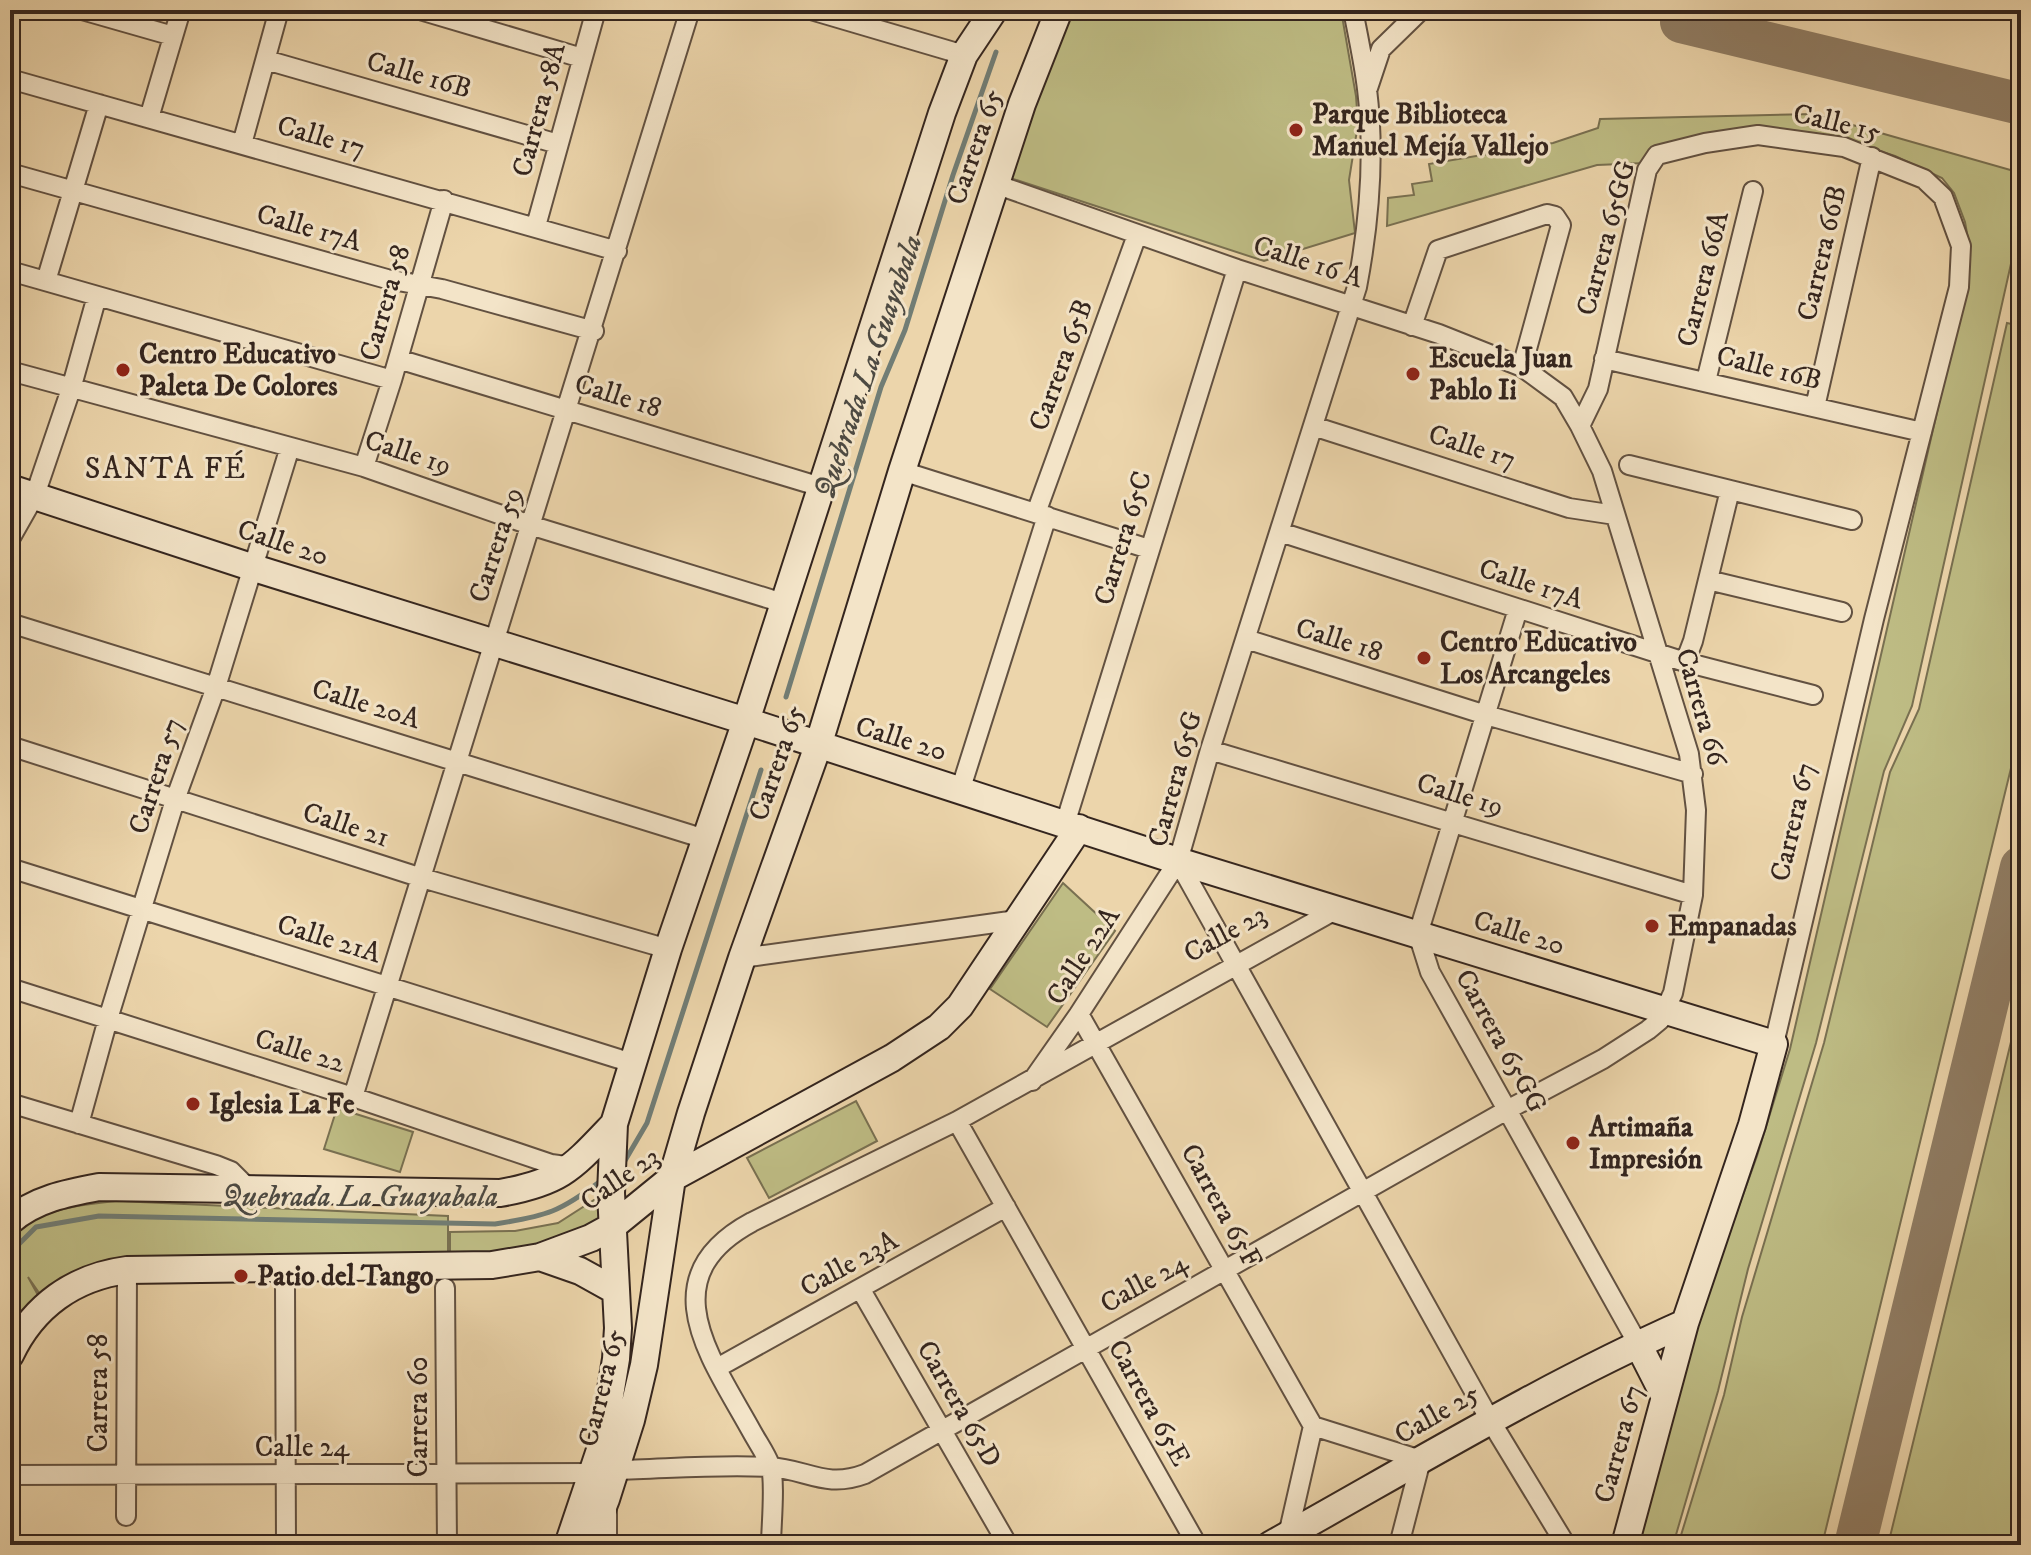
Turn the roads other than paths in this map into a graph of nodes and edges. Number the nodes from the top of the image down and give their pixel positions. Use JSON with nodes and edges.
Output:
{"nodes":[{"id":1,"x":82,"y":10,"type":"edge"},
{"id":2,"x":181,"y":10,"type":"edge"},
{"id":3,"x":279,"y":10,"type":"edge"},
{"id":4,"x":420,"y":10,"type":"edge"},
{"id":5,"x":596,"y":10,"type":"edge"},
{"id":6,"x":690,"y":10,"type":"edge"},
{"id":7,"x":811,"y":10,"type":"edge"},
{"id":8,"x":994,"y":10,"type":"edge"},
{"id":9,"x":1059,"y":10,"type":"edge"},
{"id":10,"x":1353,"y":10,"type":"edge"},
{"id":11,"x":1421,"y":10,"type":"edge"},
{"id":12,"x":173,"y":36,"type":"junction"},
{"id":13,"x":964,"y":55,"type":"junction"},
{"id":14,"x":582,"y":58,"type":"junction"},
{"id":15,"x":266,"y":60,"type":"junction"},
{"id":16,"x":10,"y":79,"type":"edge"},
{"id":17,"x":1367,"y":91,"type":"junction"},
{"id":18,"x":99,"y":104,"type":"junction"},
{"id":19,"x":149,"y":118,"type":"junction"},
{"id":20,"x":242,"y":144,"type":"junction"},
{"id":21,"x":558,"y":144,"type":"junction"},
{"id":22,"x":1657,"y":155,"type":"joint"},
{"id":23,"x":1872,"y":157,"type":"junction"},
{"id":24,"x":10,"y":173,"type":"edge"},
{"id":25,"x":995,"y":184,"type":"junction"},
{"id":26,"x":73,"y":191,"type":"junction"},
{"id":27,"x":1753,"y":191,"type":"dead end"},
{"id":28,"x":444,"y":200,"type":"junction"},
{"id":29,"x":536,"y":226,"type":"junction"},
{"id":30,"x":1137,"y":235,"type":"junction"},
{"id":31,"x":1961,"y":246,"type":"joint"},
{"id":32,"x":617,"y":251,"type":"junction"},
{"id":33,"x":1237,"y":269,"type":"junction"},
{"id":34,"x":10,"y":271,"type":"edge"},
{"id":35,"x":46,"y":281,"type":"junction"},
{"id":36,"x":419,"y":285,"type":"junction"},
{"id":37,"x":97,"y":296,"type":"junction"},
{"id":38,"x":1351,"y":306,"type":"junction"},
{"id":39,"x":1412,"y":326,"type":"junction"},
{"id":40,"x":594,"y":331,"type":"junction"},
{"id":41,"x":398,"y":359,"type":"junction"},
{"id":42,"x":1604,"y":359,"type":"junction"},
{"id":43,"x":1522,"y":367,"type":"junction"},
{"id":44,"x":10,"y":371,"type":"edge"},
{"id":45,"x":392,"y":380,"type":"junction"},
{"id":46,"x":1706,"y":381,"type":"junction"},
{"id":47,"x":71,"y":389,"type":"junction"},
{"id":48,"x":1815,"y":407,"type":"junction"},
{"id":49,"x":569,"y":410,"type":"junction"},
{"id":50,"x":1313,"y":426,"type":"junction"},
{"id":51,"x":1580,"y":426,"type":"junction"},
{"id":52,"x":1922,"y":432,"type":"junction"},
{"id":53,"x":290,"y":447,"type":"junction"},
{"id":54,"x":1629,"y":465,"type":"dead end"},
{"id":55,"x":364,"y":467,"type":"junction"},
{"id":56,"x":902,"y":471,"type":"junction"},
{"id":57,"x":821,"y":487,"type":"junction"},
{"id":58,"x":1730,"y":490,"type":"junction"},
{"id":59,"x":22,"y":492,"type":"edge"},
{"id":60,"x":1041,"y":514,"type":"junction"},
{"id":61,"x":1615,"y":515,"type":"junction"},
{"id":62,"x":1852,"y":520,"type":"dead end"},
{"id":63,"x":533,"y":526,"type":"junction"},
{"id":64,"x":1280,"y":532,"type":"junction"},
{"id":65,"x":10,"y":539,"type":"edge"},
{"id":66,"x":1149,"y":549,"type":"junction"},
{"id":67,"x":254,"y":568,"type":"junction"},
{"id":68,"x":1708,"y":580,"type":"junction"},
{"id":69,"x":783,"y":603,"type":"junction"},
{"id":70,"x":1518,"y":609,"type":"junction"},
{"id":71,"x":1842,"y":612,"type":"dead end"},
{"id":72,"x":10,"y":623,"type":"edge"},
{"id":73,"x":1246,"y":639,"type":"junction"},
{"id":74,"x":493,"y":643,"type":"junction"},
{"id":75,"x":1657,"y":654,"type":"junction"},
{"id":76,"x":1685,"y":662,"type":"junction"},
{"id":77,"x":216,"y":687,"type":"junction"},
{"id":78,"x":1813,"y":695,"type":"dead end"},
{"id":79,"x":1486,"y":715,"type":"junction"},
{"id":80,"x":746,"y":721,"type":"junction"},
{"id":81,"x":10,"y":746,"type":"edge"},
{"id":82,"x":818,"y":746,"type":"junction"},
{"id":83,"x":1210,"y":750,"type":"junction"},
{"id":84,"x":457,"y":762,"type":"junction"},
{"id":85,"x":1693,"y":774,"type":"junction"},
{"id":86,"x":960,"y":791,"type":"junction"},
{"id":87,"x":175,"y":800,"type":"junction"},
{"id":88,"x":1454,"y":823,"type":"junction"},
{"id":89,"x":1072,"y":826,"type":"junction"},
{"id":90,"x":705,"y":839,"type":"junction"},
{"id":91,"x":1178,"y":861,"type":"junction"},
{"id":92,"x":10,"y":868,"type":"edge"},
{"id":93,"x":422,"y":878,"type":"junction"},
{"id":94,"x":1693,"y":895,"type":"junction"},
{"id":95,"x":1339,"y":908,"type":"junction"},
{"id":96,"x":143,"y":910,"type":"junction"},
{"id":97,"x":1017,"y":920,"type":"junction"},
{"id":98,"x":1418,"y":934,"type":"junction"},
{"id":99,"x":668,"y":949,"type":"junction"},
{"id":100,"x":742,"y":958,"type":"junction"},
{"id":101,"x":1236,"y":964,"type":"junction"},
{"id":102,"x":388,"y":986,"type":"junction"},
{"id":103,"x":10,"y":988,"type":"edge"},
{"id":104,"x":1666,"y":1012,"type":"junction"},
{"id":105,"x":1079,"y":1014,"type":"junction"},
{"id":106,"x":108,"y":1019,"type":"junction"},
{"id":107,"x":1097,"y":1041,"type":"junction"},
{"id":108,"x":1774,"y":1044,"type":"junction"},
{"id":109,"x":632,"y":1063,"type":"junction"},
{"id":110,"x":1032,"y":1081,"type":"junction"},
{"id":111,"x":353,"y":1097,"type":"junction"},
{"id":112,"x":10,"y":1103,"type":"edge"},
{"id":113,"x":1507,"y":1110,"type":"junction"},
{"id":114,"x":957,"y":1121,"type":"junction"},
{"id":115,"x":79,"y":1124,"type":"junction"},
{"id":116,"x":613,"y":1137,"type":"junction"},
{"id":117,"x":573,"y":1167,"type":"junction"},
{"id":118,"x":672,"y":1178,"type":"junction"},
{"id":119,"x":247,"y":1187,"type":"junction"},
{"id":120,"x":1364,"y":1191,"type":"junction"},
{"id":121,"x":1006,"y":1207,"type":"junction"},
{"id":122,"x":10,"y":1221,"type":"edge"},
{"id":123,"x":613,"y":1226,"type":"junction"},
{"id":124,"x":540,"y":1257,"type":"junction"},
{"id":125,"x":127,"y":1270,"type":"junction"},
{"id":126,"x":1225,"y":1270,"type":"junction"},
{"id":127,"x":285,"y":1283,"type":"dead end"},
{"id":128,"x":445,"y":1288,"type":"dead end"},
{"id":129,"x":861,"y":1290,"type":"junction"},
{"id":130,"x":616,"y":1291,"type":"junction"},
{"id":131,"x":1685,"y":1323,"type":"junction"},
{"id":132,"x":1638,"y":1344,"type":"junction"},
{"id":133,"x":1085,"y":1347,"type":"junction"},
{"id":134,"x":10,"y":1355,"type":"edge"},
{"id":135,"x":717,"y":1368,"type":"junction"},
{"id":136,"x":1664,"y":1395,"type":"junction"},
{"id":137,"x":1490,"y":1420,"type":"junction"},
{"id":138,"x":1313,"y":1426,"type":"junction"},
{"id":139,"x":942,"y":1431,"type":"junction"},
{"id":140,"x":1421,"y":1460,"type":"junction"},
{"id":141,"x":772,"y":1467,"type":"junction"},
{"id":142,"x":604,"y":1472,"type":"junction"},
{"id":143,"x":125,"y":1474,"type":"junction"},
{"id":144,"x":447,"y":1474,"type":"junction"},
{"id":145,"x":10,"y":1475,"type":"edge"},
{"id":146,"x":285,"y":1475,"type":"junction"},
{"id":147,"x":606,"y":1499,"type":"junction"},
{"id":148,"x":126,"y":1516,"type":"dead end"},
{"id":149,"x":1279,"y":1540,"type":"edge"},
{"id":150,"x":286,"y":1545,"type":"edge"},
{"id":151,"x":447,"y":1545,"type":"edge"},
{"id":152,"x":568,"y":1545,"type":"edge"},
{"id":153,"x":588,"y":1545,"type":"edge"},
{"id":154,"x":607,"y":1545,"type":"edge"},
{"id":155,"x":771,"y":1545,"type":"edge"},
{"id":156,"x":1008,"y":1545,"type":"edge"},
{"id":157,"x":1197,"y":1545,"type":"edge"},
{"id":158,"x":1320,"y":1545,"type":"edge"},
{"id":159,"x":1399,"y":1545,"type":"edge"},
{"id":160,"x":1566,"y":1545,"type":"edge"},
{"id":161,"x":1625,"y":1545,"type":"edge"}],
"edges":[{"from":1,"to":12,"type":"street"},
{"from":2,"to":12,"type":"street"},
{"from":3,"to":15,"type":"street"},
{"from":4,"to":14,"type":"street"},
{"from":5,"to":14,"type":"street","name":"Carrera 58A"},
{"from":6,"to":32,"type":"street","name":"Carrera 59"},
{"from":7,"to":13,"type":"street"},
{"from":8,"to":13,"type":"street","name":"Carrera 65"},
{"from":9,"to":25,"type":"street","name":"Carrera 65"},
{"from":10,"to":17,"type":"street","name":"Carrera 65G"},
{"from":11,"to":17,"type":"street","name":"Carrera 65G"},
{"from":12,"to":19,"type":"street"},
{"from":13,"to":57,"type":"street","name":"Carrera 65"},
{"from":14,"to":21,"type":"street","name":"Carrera 58A"},
{"from":15,"to":20,"type":"street"},
{"from":15,"to":21,"type":"street","name":"Calle 16B"},
{"from":16,"to":18,"type":"street","name":"Calle 17"},
{"from":17,"to":38,"type":"street","name":"Carrera 65G"},
{"from":18,"to":19,"type":"street","name":"Calle 17"},
{"from":18,"to":26,"type":"street"},
{"from":19,"to":20,"type":"street","name":"Calle 17"},
{"from":20,"to":28,"type":"street","name":"Calle 17"},
{"from":21,"to":29,"type":"street","name":"Carrera 58A"},
{"from":22,"to":23,"type":"street","name":"Calle 15"},
{"from":22,"to":42,"type":"street","name":"Carrera 65GG"},
{"from":23,"to":31,"type":"street","name":"Calle 15"},
{"from":23,"to":48,"type":"street","name":"Carrera 66B"},
{"from":24,"to":26,"type":"street","name":"Calle 17A"},
{"from":25,"to":30,"type":"street","name":"Calle 16 A"},
{"from":25,"to":56,"type":"street","name":"Carrera 65"},
{"from":26,"to":35,"type":"street"},
{"from":26,"to":36,"type":"street","name":"Calle 17A"},
{"from":27,"to":46,"type":"street","name":"Carrera 66A"},
{"from":28,"to":29,"type":"street","name":"Calle 17"},
{"from":28,"to":36,"type":"street","name":"Carrera 58"},
{"from":29,"to":32,"type":"street","name":"Calle 17"},
{"from":30,"to":33,"type":"street","name":"Calle 16 A"},
{"from":30,"to":60,"type":"street","name":"Carrera 65B"},
{"from":31,"to":52,"type":"street","name":"Carrera 67"},
{"from":32,"to":40,"type":"street","name":"Carrera 59"},
{"from":33,"to":38,"type":"street","name":"Calle 16 A"},
{"from":33,"to":66,"type":"street","name":"Carrera 65C"},
{"from":34,"to":35,"type":"street"},
{"from":35,"to":37,"type":"street"},
{"from":36,"to":40,"type":"street","name":"Calle 17A"},
{"from":36,"to":41,"type":"street","name":"Carrera 58"},
{"from":37,"to":45,"type":"street"},
{"from":37,"to":47,"type":"street"},
{"from":38,"to":39,"type":"street","name":"Calle 16 A"},
{"from":38,"to":50,"type":"street","name":"Carrera 65G"},
{"from":39,"to":43,"type":"street","name":"Calle 16 A"},
{"from":39,"to":43,"type":"street"},
{"from":40,"to":49,"type":"street","name":"Carrera 59"},
{"from":41,"to":45,"type":"street","name":"Carrera 58"},
{"from":41,"to":49,"type":"street","name":"Calle 18"},
{"from":42,"to":46,"type":"street","name":"Calle 16B"},
{"from":42,"to":51,"type":"street","name":"Carrera 65GG"},
{"from":43,"to":51,"type":"street","name":"Calle 16 A"},
{"from":44,"to":47,"type":"street","name":"Calle 19"},
{"from":45,"to":55,"type":"street","name":"Carrera 58"},
{"from":46,"to":48,"type":"street","name":"Calle 16B"},
{"from":47,"to":53,"type":"street","name":"Calle 19"},
{"from":47,"to":59,"type":"street"},
{"from":48,"to":52,"type":"street","name":"Calle 16B"},
{"from":49,"to":57,"type":"street","name":"Calle 18"},
{"from":49,"to":63,"type":"street","name":"Carrera 59"},
{"from":50,"to":61,"type":"street","name":"Calle 17"},
{"from":50,"to":64,"type":"street","name":"Carrera 65G"},
{"from":51,"to":61,"type":"street","name":"Carrera 66"},
{"from":52,"to":108,"type":"street","name":"Carrera 67"},
{"from":53,"to":55,"type":"street","name":"Calle 19"},
{"from":53,"to":67,"type":"street","name":"Carrera 57"},
{"from":54,"to":58,"type":"street"},
{"from":55,"to":63,"type":"street","name":"Calle 19"},
{"from":56,"to":60,"type":"street"},
{"from":56,"to":82,"type":"street","name":"Carrera 65"},
{"from":57,"to":69,"type":"street","name":"Carrera 65"},
{"from":58,"to":62,"type":"street"},
{"from":58,"to":68,"type":"street"},
{"from":59,"to":65,"type":"street"},
{"from":59,"to":67,"type":"street","name":"Calle 20"},
{"from":60,"to":66,"type":"street"},
{"from":60,"to":86,"type":"street","name":"Carrera 65B"},
{"from":61,"to":75,"type":"street","name":"Carrera 66"},
{"from":63,"to":69,"type":"street","name":"Calle 19"},
{"from":63,"to":74,"type":"street","name":"Carrera 59"},
{"from":64,"to":70,"type":"street","name":"Calle 17A"},
{"from":64,"to":73,"type":"street","name":"Carrera 65G"},
{"from":66,"to":89,"type":"street","name":"Carrera 65C"},
{"from":67,"to":74,"type":"street","name":"Calle 20"},
{"from":67,"to":77,"type":"street","name":"Carrera 57"},
{"from":68,"to":71,"type":"street"},
{"from":68,"to":76,"type":"street"},
{"from":69,"to":80,"type":"street","name":"Carrera 65"},
{"from":70,"to":75,"type":"street","name":"Calle 17A"},
{"from":70,"to":79,"type":"street"},
{"from":72,"to":77,"type":"street","name":"Calle 20A"},
{"from":73,"to":79,"type":"street","name":"Calle 18"},
{"from":73,"to":83,"type":"street","name":"Carrera 65G"},
{"from":74,"to":80,"type":"street","name":"Calle 20"},
{"from":74,"to":84,"type":"street","name":"Carrera 59"},
{"from":75,"to":76,"type":"street","name":"Calle 17A"},
{"from":75,"to":85,"type":"street","name":"Carrera 66"},
{"from":76,"to":78,"type":"street","name":"Calle 17A"},
{"from":77,"to":84,"type":"street","name":"Calle 20A"},
{"from":77,"to":87,"type":"street","name":"Carrera 57"},
{"from":79,"to":85,"type":"street","name":"Calle 18"},
{"from":79,"to":88,"type":"street"},
{"from":80,"to":82,"type":"street","name":"Calle 20"},
{"from":80,"to":90,"type":"street","name":"Carrera 65"},
{"from":81,"to":87,"type":"street","name":"Calle 21"},
{"from":82,"to":86,"type":"street","name":"Calle 20"},
{"from":82,"to":100,"type":"street","name":"Carrera 65"},
{"from":83,"to":88,"type":"street","name":"Calle 19"},
{"from":83,"to":91,"type":"street","name":"Carrera 65G"},
{"from":84,"to":90,"type":"street","name":"Calle 20A"},
{"from":84,"to":93,"type":"street","name":"Carrera 59"},
{"from":85,"to":94,"type":"street","name":"Carrera 66"},
{"from":86,"to":89,"type":"street","name":"Calle 20"},
{"from":87,"to":93,"type":"street","name":"Calle 21"},
{"from":87,"to":96,"type":"street","name":"Carrera 57"},
{"from":88,"to":94,"type":"street","name":"Calle 19"},
{"from":88,"to":98,"type":"street"},
{"from":89,"to":91,"type":"street","name":"Calle 20"},
{"from":89,"to":97,"type":"street","name":"Calle 23"},
{"from":90,"to":99,"type":"street","name":"Carrera 65"},
{"from":91,"to":95,"type":"street","name":"Calle 20"},
{"from":91,"to":101,"type":"street","name":"Carrera 65G"},
{"from":91,"to":105,"type":"street","name":"Calle 22A"},
{"from":92,"to":96,"type":"street","name":"Calle 21A"},
{"from":93,"to":99,"type":"street","name":"Calle 21"},
{"from":93,"to":102,"type":"street","name":"Carrera 59"},
{"from":94,"to":104,"type":"street","name":"Carrera 66"},
{"from":95,"to":98,"type":"street","name":"Calle 20"},
{"from":95,"to":101,"type":"street","name":"Calle 23"},
{"from":96,"to":102,"type":"street","name":"Calle 21A"},
{"from":96,"to":106,"type":"street","name":"Carrera 57"},
{"from":97,"to":100,"type":"street"},
{"from":97,"to":118,"type":"street","name":"Calle 23"},
{"from":98,"to":104,"type":"street","name":"Calle 20"},
{"from":98,"to":113,"type":"street","name":"Carrera 65GG"},
{"from":99,"to":109,"type":"street","name":"Carrera 65"},
{"from":100,"to":118,"type":"street","name":"Carrera 65"},
{"from":101,"to":107,"type":"street","name":"Calle 23"},
{"from":101,"to":120,"type":"street","name":"Carrera 65G"},
{"from":102,"to":109,"type":"street","name":"Calle 21A"},
{"from":102,"to":111,"type":"street","name":"Carrera 59"},
{"from":103,"to":106,"type":"street","name":"Calle 22"},
{"from":104,"to":108,"type":"street","name":"Calle 20"},
{"from":104,"to":113,"type":"street","name":"Calle 24"},
{"from":105,"to":107,"type":"street","name":"Carrera 65F"},
{"from":105,"to":110,"type":"street","name":"Calle 22A"},
{"from":106,"to":111,"type":"street","name":"Calle 22"},
{"from":106,"to":115,"type":"street","name":"Carrera 57"},
{"from":107,"to":110,"type":"street","name":"Calle 23"},
{"from":107,"to":126,"type":"street","name":"Carrera 65F"},
{"from":108,"to":131,"type":"street","name":"Carrera 67"},
{"from":109,"to":116,"type":"street","name":"Carrera 65"},
{"from":110,"to":114,"type":"street","name":"Calle 23"},
{"from":111,"to":117,"type":"street","name":"Calle 22"},
{"from":112,"to":115,"type":"street"},
{"from":113,"to":120,"type":"street","name":"Calle 24"},
{"from":113,"to":132,"type":"street","name":"Carrera 65GG"},
{"from":114,"to":121,"type":"street","name":"Carrera 65E"},
{"from":114,"to":135,"type":"street","name":"Calle 23"},
{"from":115,"to":119,"type":"street"},
{"from":116,"to":117,"type":"street","name":"Calle 23"},
{"from":116,"to":123,"type":"street","name":"Carrera 65"},
{"from":117,"to":119,"type":"street","name":"Calle 23"},
{"from":118,"to":123,"type":"street","name":"Calle 23"},
{"from":118,"to":142,"type":"street","name":"Carrera 65"},
{"from":119,"to":122,"type":"street","name":"Calle 23"},
{"from":120,"to":126,"type":"street","name":"Calle 24"},
{"from":120,"to":137,"type":"street","name":"Carrera 65G"},
{"from":121,"to":129,"type":"street","name":"Calle 23A"},
{"from":121,"to":133,"type":"street","name":"Carrera 65E"},
{"from":123,"to":124,"type":"street","name":"Calle 23"},
{"from":123,"to":130,"type":"street","name":"Carrera 65"},
{"from":124,"to":125,"type":"street","name":"Calle 23"},
{"from":124,"to":130,"type":"street"},
{"from":125,"to":134,"type":"street","name":"Calle 23"},
{"from":125,"to":143,"type":"street","name":"Carrera 58"},
{"from":126,"to":133,"type":"street","name":"Calle 24"},
{"from":126,"to":138,"type":"street","name":"Carrera 65F"},
{"from":127,"to":146,"type":"street"},
{"from":128,"to":144,"type":"street","name":"Carrera 60"},
{"from":129,"to":135,"type":"street","name":"Calle 23A"},
{"from":129,"to":139,"type":"street","name":"Carrera 65D"},
{"from":130,"to":142,"type":"street","name":"Carrera 65"},
{"from":131,"to":132,"type":"street","name":"Calle 25"},
{"from":131,"to":136,"type":"street","name":"Carrera 67"},
{"from":132,"to":136,"type":"street"},
{"from":132,"to":137,"type":"street","name":"Calle 25"},
{"from":133,"to":139,"type":"street","name":"Calle 24"},
{"from":133,"to":157,"type":"street","name":"Carrera 65E"},
{"from":135,"to":141,"type":"street"},
{"from":136,"to":161,"type":"street","name":"Carrera 67"},
{"from":137,"to":140,"type":"street","name":"Calle 25"},
{"from":137,"to":160,"type":"street","name":"Carrera 65G"},
{"from":138,"to":140,"type":"street"},
{"from":138,"to":149,"type":"street"},
{"from":139,"to":141,"type":"street","name":"Calle 24"},
{"from":139,"to":156,"type":"street","name":"Carrera 65D"},
{"from":140,"to":149,"type":"street","name":"Calle 25"},
{"from":140,"to":159,"type":"street"},
{"from":141,"to":142,"type":"street","name":"Calle 24"},
{"from":141,"to":155,"type":"street"},
{"from":142,"to":144,"type":"street","name":"Calle 24"},
{"from":142,"to":147,"type":"street","name":"Carrera 65"},
{"from":142,"to":152,"type":"street","name":"Carrera 65"},
{"from":143,"to":145,"type":"street","name":"Calle 24"},
{"from":143,"to":146,"type":"street","name":"Calle 24"},
{"from":143,"to":148,"type":"street","name":"Carrera 58"},
{"from":144,"to":146,"type":"street","name":"Calle 24"},
{"from":144,"to":151,"type":"street","name":"Carrera 60"},
{"from":146,"to":150,"type":"street"},
{"from":147,"to":153,"type":"street","name":"Carrera 65"},
{"from":147,"to":154,"type":"street"},
{"from":149,"to":158,"type":"street"}]}
